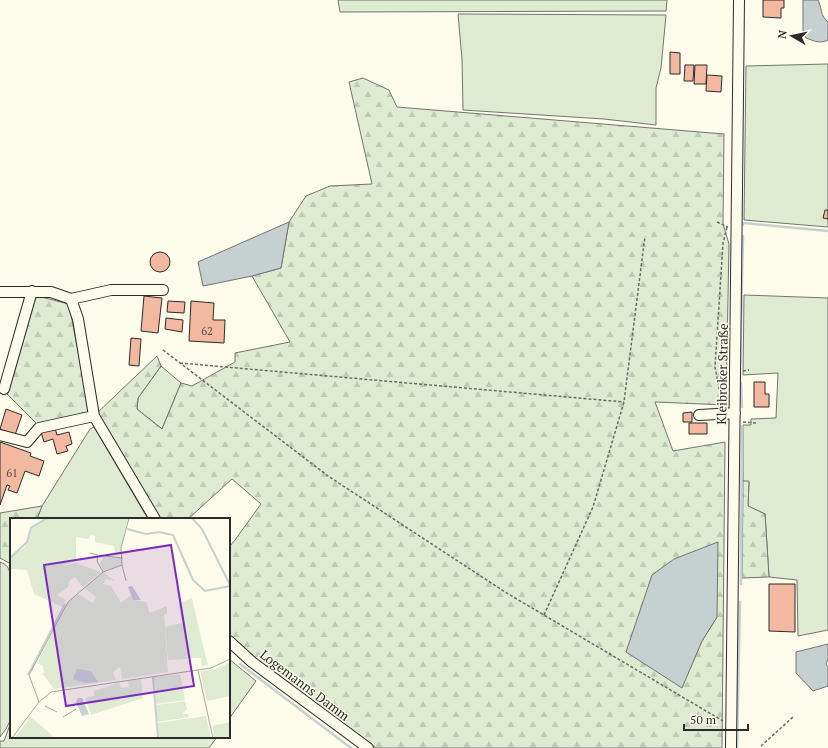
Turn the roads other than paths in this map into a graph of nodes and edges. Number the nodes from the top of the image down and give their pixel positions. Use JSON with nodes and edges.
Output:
{"nodes":[{"id":1,"x":739,"y":0,"type":"edge"},
{"id":2,"x":163,"y":290,"type":"dead end"},
{"id":3,"x":32,"y":291,"type":"junction"},
{"id":4,"x":0,"y":292,"type":"edge"},
{"id":5,"x":71,"y":299,"type":"junction"},
{"id":6,"x":4,"y":389,"type":"dead end"},
{"id":7,"x":699,"y":415,"type":"dead end"},
{"id":8,"x":94,"y":416,"type":"junction"},
{"id":9,"x":735,"y":417,"type":"junction"},
{"id":10,"x":0,"y":435,"type":"edge"},
{"id":11,"x":153,"y":518,"type":"edge"},
{"id":12,"x":230,"y":642,"type":"edge"},
{"id":13,"x":368,"y":748,"type":"edge"},
{"id":14,"x":731,"y":748,"type":"edge"}],
"edges":[{"from":1,"to":9,"type":"street","name":"Kleibroker Straße"},
{"from":2,"to":5,"type":"street"},
{"from":3,"to":4,"type":"street"},
{"from":3,"to":5,"type":"street"},
{"from":3,"to":6,"type":"street"},
{"from":5,"to":8,"type":"street"},
{"from":7,"to":9,"type":"street"},
{"from":8,"to":10,"type":"street"},
{"from":8,"to":11,"type":"street"},
{"from":9,"to":14,"type":"street","name":"Kleibroker Straße"},
{"from":12,"to":13,"type":"street","name":"Logemanns Damm"}]}
